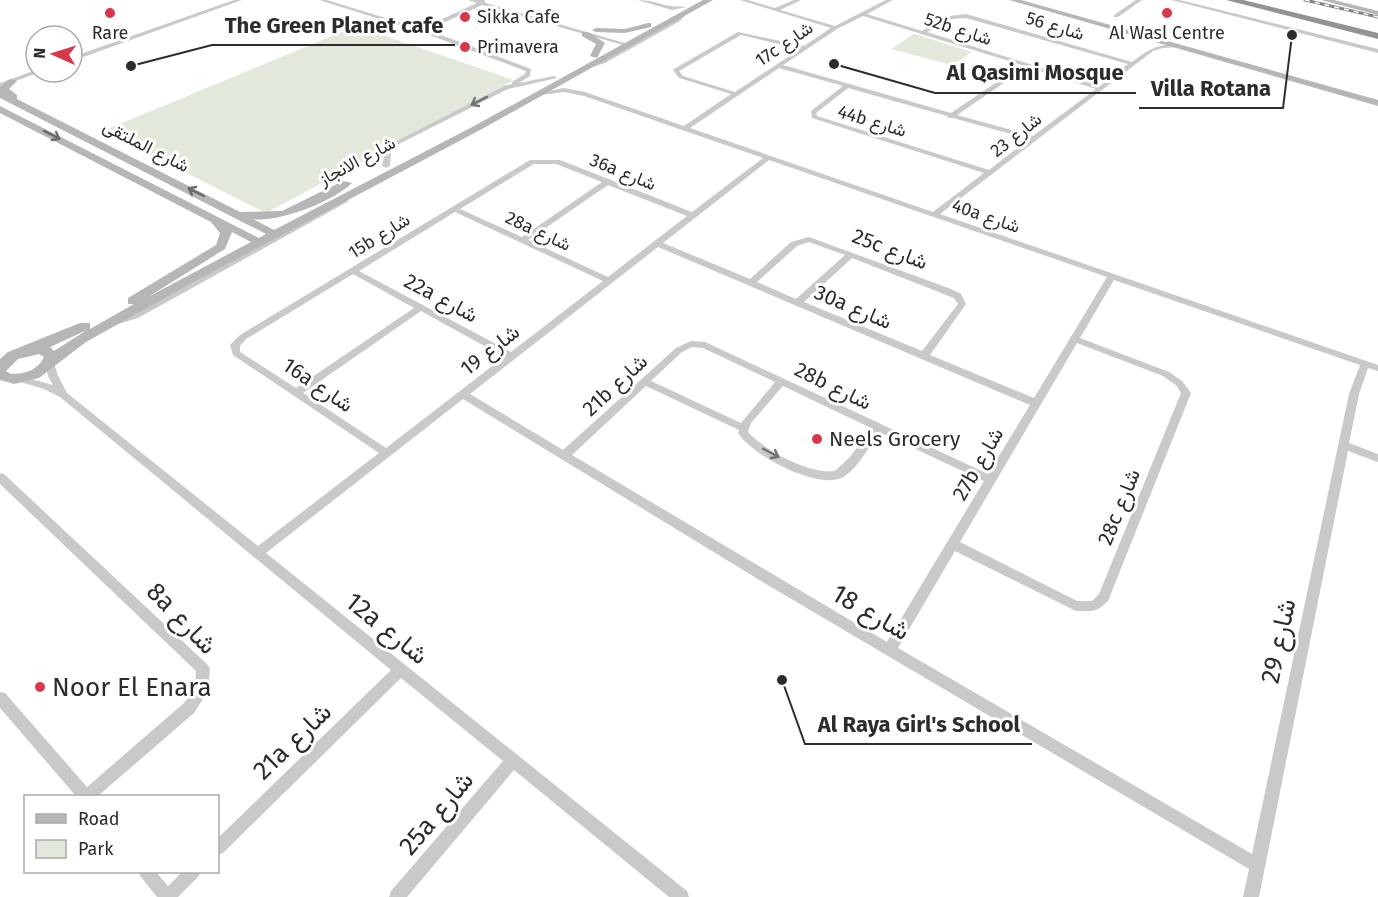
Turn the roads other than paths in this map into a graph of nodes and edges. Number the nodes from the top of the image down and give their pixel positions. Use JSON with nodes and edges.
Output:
{"nodes":[{"id":1,"x":228,"y":0,"type":"edge"},
{"id":2,"x":239,"y":0,"type":"edge"},
{"id":3,"x":322,"y":0,"type":"edge"},
{"id":4,"x":489,"y":0,"type":"edge"},
{"id":5,"x":641,"y":0,"type":"edge"},
{"id":6,"x":660,"y":0,"type":"edge"},
{"id":7,"x":697,"y":0,"type":"edge"},
{"id":8,"x":710,"y":0,"type":"edge"},
{"id":9,"x":743,"y":0,"type":"edge"},
{"id":10,"x":798,"y":0,"type":"edge"},
{"id":11,"x":890,"y":0,"type":"edge"},
{"id":12,"x":1012,"y":0,"type":"edge"},
{"id":13,"x":1027,"y":0,"type":"edge"},
{"id":14,"x":1139,"y":0,"type":"edge"},
{"id":15,"x":1174,"y":0,"type":"edge"},
{"id":16,"x":1231,"y":0,"type":"edge"},
{"id":17,"x":1265,"y":0,"type":"edge"},
{"id":18,"x":1324,"y":0,"type":"edge"},
{"id":19,"x":476,"y":1,"type":"edge"},
{"id":20,"x":651,"y":3,"type":"junction"},
{"id":21,"x":777,"y":9,"type":"junction"},
{"id":22,"x":683,"y":11,"type":"junction"},
{"id":23,"x":1378,"y":12,"type":"edge"},
{"id":24,"x":1056,"y":13,"type":"junction"},
{"id":25,"x":862,"y":14,"type":"junction"},
{"id":26,"x":1113,"y":20,"type":"junction"},
{"id":27,"x":648,"y":26,"type":"junction"},
{"id":28,"x":1375,"y":26,"type":"edge"},
{"id":29,"x":835,"y":28,"type":"junction"},
{"id":30,"x":419,"y":30,"type":"junction"},
{"id":31,"x":596,"y":30,"type":"junction"},
{"id":32,"x":585,"y":33,"type":"junction"},
{"id":33,"x":922,"y":33,"type":"junction"},
{"id":34,"x":1378,"y":36,"type":"edge"},
{"id":35,"x":1148,"y":39,"type":"junction"},
{"id":36,"x":625,"y":42,"type":"junction"},
{"id":37,"x":1176,"y":46,"type":"junction"},
{"id":38,"x":804,"y":48,"type":"junction"},
{"id":39,"x":1151,"y":50,"type":"junction"},
{"id":40,"x":1378,"y":51,"type":"edge"},
{"id":41,"x":84,"y":53,"type":"edge"},
{"id":42,"x":84,"y":53,"type":"edge"},
{"id":43,"x":594,"y":56,"type":"junction"},
{"id":44,"x":1131,"y":65,"type":"junction"},
{"id":45,"x":778,"y":66,"type":"junction"},
{"id":46,"x":1025,"y":66,"type":"junction"},
{"id":47,"x":586,"y":67,"type":"junction"},
{"id":48,"x":24,"y":75,"type":"edge"},
{"id":49,"x":573,"y":75,"type":"junction"},
{"id":50,"x":15,"y":78,"type":"junction"},
{"id":51,"x":554,"y":78,"type":"junction"},
{"id":52,"x":847,"y":86,"type":"junction"},
{"id":53,"x":506,"y":87,"type":"junction"},
{"id":54,"x":0,"y":88,"type":"edge"},
{"id":55,"x":1099,"y":89,"type":"junction"},
{"id":56,"x":541,"y":93,"type":"junction"},
{"id":57,"x":585,"y":94,"type":"junction"},
{"id":58,"x":736,"y":94,"type":"junction"},
{"id":59,"x":1378,"y":98,"type":"edge"},
{"id":60,"x":13,"y":100,"type":"junction"},
{"id":61,"x":1378,"y":103,"type":"edge"},
{"id":62,"x":0,"y":109,"type":"edge"},
{"id":63,"x":950,"y":117,"type":"junction"},
{"id":64,"x":696,"y":121,"type":"junction"},
{"id":65,"x":671,"y":123,"type":"junction"},
{"id":66,"x":685,"y":128,"type":"junction"},
{"id":67,"x":700,"y":134,"type":"junction"},
{"id":68,"x":1032,"y":141,"type":"junction"},
{"id":69,"x":765,"y":156,"type":"junction"},
{"id":70,"x":543,"y":160,"type":"joint"},
{"id":71,"x":386,"y":166,"type":"junction"},
{"id":72,"x":399,"y":167,"type":"junction"},
{"id":73,"x":988,"y":175,"type":"junction"},
{"id":74,"x":367,"y":176,"type":"junction"},
{"id":75,"x":607,"y":182,"type":"junction"},
{"id":76,"x":224,"y":206,"type":"junction"},
{"id":77,"x":454,"y":209,"type":"junction"},
{"id":78,"x":206,"y":215,"type":"junction"},
{"id":79,"x":691,"y":215,"type":"junction"},
{"id":80,"x":938,"y":216,"type":"junction"},
{"id":81,"x":270,"y":232,"type":"junction"},
{"id":82,"x":255,"y":240,"type":"junction"},
{"id":83,"x":523,"y":240,"type":"junction"},
{"id":84,"x":656,"y":243,"type":"junction"},
{"id":85,"x":852,"y":254,"type":"junction"},
{"id":86,"x":353,"y":271,"type":"junction"},
{"id":87,"x":1108,"y":275,"type":"junction"},
{"id":88,"x":609,"y":280,"type":"junction"},
{"id":89,"x":751,"y":283,"type":"junction"},
{"id":90,"x":132,"y":301,"type":"junction"},
{"id":91,"x":797,"y":303,"type":"junction"},
{"id":92,"x":420,"y":308,"type":"junction"},
{"id":93,"x":109,"y":323,"type":"junction"},
{"id":94,"x":1074,"y":339,"type":"junction"},
{"id":95,"x":691,"y":344,"type":"joint"},
{"id":96,"x":235,"y":345,"type":"joint"},
{"id":97,"x":33,"y":349,"type":"junction"},
{"id":98,"x":511,"y":356,"type":"junction"},
{"id":99,"x":924,"y":356,"type":"junction"},
{"id":100,"x":50,"y":361,"type":"junction"},
{"id":101,"x":1360,"y":361,"type":"junction"},
{"id":102,"x":1378,"y":368,"type":"edge"},
{"id":103,"x":0,"y":369,"type":"edge"},
{"id":104,"x":17,"y":379,"type":"junction"},
{"id":105,"x":781,"y":381,"type":"junction"},
{"id":106,"x":645,"y":382,"type":"junction"},
{"id":107,"x":0,"y":386,"type":"edge"},
{"id":108,"x":296,"y":393,"type":"junction"},
{"id":109,"x":462,"y":394,"type":"junction"},
{"id":110,"x":63,"y":395,"type":"junction"},
{"id":111,"x":1036,"y":403,"type":"junction"},
{"id":112,"x":877,"y":427,"type":"junction"},
{"id":113,"x":743,"y":428,"type":"junction"},
{"id":114,"x":1344,"y":445,"type":"junction"},
{"id":115,"x":386,"y":453,"type":"junction"},
{"id":116,"x":565,"y":455,"type":"junction"},
{"id":117,"x":1378,"y":458,"type":"edge"},
{"id":118,"x":0,"y":477,"type":"edge"},
{"id":119,"x":991,"y":480,"type":"junction"},
{"id":120,"x":954,"y":545,"type":"junction"},
{"id":121,"x":258,"y":553,"type":"junction"},
{"id":122,"x":890,"y":649,"type":"junction"},
{"id":123,"x":401,"y":669,"type":"junction"},
{"id":124,"x":0,"y":698,"type":"edge"},
{"id":125,"x":513,"y":760,"type":"junction"},
{"id":126,"x":85,"y":795,"type":"edge"},
{"id":127,"x":87,"y":795,"type":"edge"},
{"id":128,"x":219,"y":847,"type":"edge"},
{"id":129,"x":1258,"y":866,"type":"junction"},
{"id":130,"x":147,"y":873,"type":"edge"},
{"id":131,"x":192,"y":873,"type":"edge"},
{"id":132,"x":675,"y":895,"type":"edge"},
{"id":133,"x":167,"y":897,"type":"edge"},
{"id":134,"x":397,"y":897,"type":"edge"},
{"id":135,"x":1251,"y":897,"type":"edge"}],
"edges":[{"from":1,"to":41,"type":"street"},
{"from":2,"to":42,"type":"street"},
{"from":3,"to":30,"type":"street"},
{"from":4,"to":19,"type":"street"},
{"from":4,"to":31,"type":"street"},
{"from":5,"to":20,"type":"street"},
{"from":6,"to":20,"type":"street"},
{"from":7,"to":22,"type":"street","name":"شارع الانجاز"},
{"from":8,"to":22,"type":"street","name":"شارع الانجاز"},
{"from":9,"to":21,"type":"street"},
{"from":10,"to":21,"type":"street"},
{"from":11,"to":25,"type":"street","name":"17c شارع"},
{"from":12,"to":24,"type":"street"},
{"from":13,"to":26,"type":"street"},
{"from":14,"to":26,"type":"street"},
{"from":15,"to":40,"type":"street"},
{"from":16,"to":34,"type":"highway"},
{"from":17,"to":28,"type":"highway"},
{"from":18,"to":23,"type":"street"},
{"from":19,"to":30,"type":"street"},
{"from":19,"to":32,"type":"street"},
{"from":20,"to":22,"type":"street"},
{"from":21,"to":29,"type":"street"},
{"from":22,"to":27,"type":"street","name":"شارع الانجاز"},
{"from":22,"to":36,"type":"street","name":"شارع الانجاز"},
{"from":22,"to":47,"type":"street","name":"شارع الانجاز"},
{"from":24,"to":26,"type":"street"},
{"from":24,"to":35,"type":"street"},
{"from":25,"to":29,"type":"street","name":"17c شارع"},
{"from":25,"to":33,"type":"street","name":"52b شارع"},
{"from":26,"to":59,"type":"street"},
{"from":27,"to":31,"type":"street"},
{"from":27,"to":36,"type":"street","name":"شارع الانجاز"},
{"from":29,"to":38,"type":"street","name":"17c شارع"},
{"from":30,"to":53,"type":"street"},
{"from":31,"to":36,"type":"street"},
{"from":32,"to":36,"type":"street"},
{"from":32,"to":43,"type":"street"},
{"from":33,"to":44,"type":"street","name":"شارع 56"},
{"from":33,"to":46,"type":"street","name":"52b شارع"},
{"from":35,"to":37,"type":"street"},
{"from":35,"to":39,"type":"street"},
{"from":36,"to":43,"type":"street","name":"شارع الانجاز"},
{"from":36,"to":47,"type":"street","name":"شارع الانجاز"},
{"from":37,"to":39,"type":"street","name":"شارع 23"},
{"from":37,"to":61,"type":"street"},
{"from":38,"to":45,"type":"street","name":"17c شارع"},
{"from":38,"to":58,"type":"street"},
{"from":39,"to":44,"type":"street","name":"شارع 23"},
{"from":43,"to":51,"type":"street","name":"شارع الانجاز"},
{"from":44,"to":55,"type":"street","name":"شارع 23"},
{"from":45,"to":52,"type":"street"},
{"from":45,"to":58,"type":"street","name":"17c شارع"},
{"from":46,"to":55,"type":"street","name":"52b شارع"},
{"from":46,"to":63,"type":"street"},
{"from":47,"to":49,"type":"street","name":"شارع الانجاز"},
{"from":48,"to":50,"type":"street"},
{"from":49,"to":56,"type":"street","name":"شارع الانجاز"},
{"from":49,"to":57,"type":"street"},
{"from":50,"to":54,"type":"street"},
{"from":50,"to":60,"type":"street"},
{"from":51,"to":53,"type":"street"},
{"from":51,"to":71,"type":"street","name":"شارع الانجاز"},
{"from":52,"to":63,"type":"street"},
{"from":52,"to":73,"type":"street","name":"44b شارع"},
{"from":53,"to":71,"type":"street","one_way":true},
{"from":54,"to":60,"type":"street","name":"شارع الملتقى"},
{"from":55,"to":68,"type":"street","name":"شارع 23"},
{"from":56,"to":57,"type":"street","name":"40a شارع"},
{"from":56,"to":72,"type":"street","name":"شارع الانجاز"},
{"from":57,"to":65,"type":"street","name":"40a شارع"},
{"from":58,"to":64,"type":"street","name":"17c شارع"},
{"from":76,"to":60,"type":"street","name":"شارع الملتقى","one_way":true},
{"from":62,"to":78,"type":"street","name":"شارع الملتقى","one_way":true},
{"from":63,"to":68,"type":"street"},
{"from":64,"to":65,"type":"street","name":"17c شارع"},
{"from":64,"to":66,"type":"street","name":"17c شارع"},
{"from":64,"to":67,"type":"street"},
{"from":65,"to":66,"type":"street","name":"40a شارع"},
{"from":66,"to":67,"type":"street","name":"40a شارع"},
{"from":67,"to":69,"type":"street","name":"40a شارع"},
{"from":68,"to":73,"type":"street","name":"شارع 23"},
{"from":69,"to":79,"type":"street","name":"شارع 19"},
{"from":69,"to":80,"type":"street","name":"40a شارع"},
{"from":70,"to":75,"type":"street","name":"36a شارع"},
{"from":70,"to":77,"type":"street","name":"15b شارع"},
{"from":71,"to":74,"type":"street","name":"شارع الانجاز"},
{"from":72,"to":81,"type":"street","name":"شارع الانجاز"},
{"from":72,"to":93,"type":"street"},
{"from":73,"to":80,"type":"street","name":"شارع 23"},
{"from":74,"to":76,"type":"street"},
{"from":74,"to":81,"type":"street","name":"شارع الانجاز"},
{"from":75,"to":79,"type":"street","name":"36a شارع"},
{"from":75,"to":83,"type":"street"},
{"from":76,"to":81,"type":"street","name":"شارع الملتقى"},
{"from":77,"to":83,"type":"street","name":"28a شارع"},
{"from":77,"to":86,"type":"street","name":"15b شارع"},
{"from":78,"to":82,"type":"street","name":"شارع الملتقى"},
{"from":78,"to":90,"type":"street"},
{"from":79,"to":84,"type":"street","name":"شارع 19"},
{"from":80,"to":87,"type":"street","name":"40a شارع"},
{"from":81,"to":82,"type":"street","name":"شارع الانجاز"},
{"from":82,"to":90,"type":"street","name":"شارع الانجاز"},
{"from":82,"to":93,"type":"street","name":"شارع الانجاز"},
{"from":83,"to":88,"type":"street","name":"28a شارع"},
{"from":84,"to":88,"type":"street","name":"شارع 19"},
{"from":84,"to":89,"type":"street","name":"30a شارع"},
{"from":85,"to":89,"type":"street","name":"25c شارع"},
{"from":85,"to":91,"type":"street"},
{"from":85,"to":99,"type":"street","name":"25c شارع"},
{"from":86,"to":92,"type":"street","name":"22a شارع"},
{"from":86,"to":96,"type":"street","name":"15b شارع"},
{"from":87,"to":94,"type":"street","name":"27b شارع"},
{"from":87,"to":101,"type":"street","name":"40a شارع"},
{"from":88,"to":98,"type":"street","name":"شارع 19"},
{"from":89,"to":91,"type":"street","name":"30a شارع"},
{"from":90,"to":97,"type":"street","name":"شارع الانجاز"},
{"from":91,"to":99,"type":"street","name":"30a شارع"},
{"from":92,"to":98,"type":"street","name":"22a شارع"},
{"from":92,"to":108,"type":"street"},
{"from":93,"to":100,"type":"street","name":"شارع الانجاز"},
{"from":94,"to":111,"type":"street","name":"27b شارع"},
{"from":94,"to":120,"type":"street","name":"28c شارع"},
{"from":95,"to":105,"type":"street","name":"28b شارع"},
{"from":95,"to":106,"type":"street","name":"21b شارع"},
{"from":96,"to":108,"type":"street","name":"16a شارع"},
{"from":97,"to":100,"type":"street"},
{"from":97,"to":103,"type":"street","name":"شارع الانجاز"},
{"from":98,"to":109,"type":"street","name":"شارع 19"},
{"from":99,"to":111,"type":"street","name":"30a شارع"},
{"from":100,"to":104,"type":"street","name":"شارع الانجاز"},
{"from":100,"to":110,"type":"street","name":"12a شارع"},
{"from":101,"to":102,"type":"street","name":"40a شارع"},
{"from":101,"to":114,"type":"street","name":"شارع 29"},
{"from":103,"to":104,"type":"street"},
{"from":104,"to":107,"type":"street"},
{"from":104,"to":110,"type":"street","name":"12a شارع"},
{"from":105,"to":112,"type":"street","name":"28b شارع"},
{"from":105,"to":113,"type":"street"},
{"from":106,"to":113,"type":"street"},
{"from":106,"to":116,"type":"street","name":"21b شارع"},
{"from":108,"to":115,"type":"street","name":"16a شارع"},
{"from":109,"to":115,"type":"street","name":"شارع 19"},
{"from":109,"to":116,"type":"street","name":"شارع 18"},
{"from":110,"to":121,"type":"street","name":"12a شارع"},
{"from":111,"to":119,"type":"street","name":"27b شارع"},
{"from":113,"to":112,"type":"street","one_way":true},
{"from":112,"to":119,"type":"street","name":"28b شارع"},
{"from":114,"to":117,"type":"street"},
{"from":114,"to":129,"type":"street","name":"شارع 29"},
{"from":115,"to":121,"type":"street","name":"شارع 19"},
{"from":116,"to":122,"type":"street","name":"شارع 18"},
{"from":118,"to":127,"type":"street","name":"8a شارع"},
{"from":119,"to":120,"type":"street","name":"27b شارع"},
{"from":120,"to":122,"type":"street","name":"27b شارع"},
{"from":121,"to":123,"type":"street","name":"12a شارع"},
{"from":122,"to":129,"type":"street","name":"شارع 18"},
{"from":123,"to":125,"type":"street","name":"12a شارع"},
{"from":123,"to":128,"type":"street","name":"21a شارع"},
{"from":124,"to":126,"type":"street"},
{"from":125,"to":132,"type":"street","name":"12a شارع"},
{"from":125,"to":134,"type":"street","name":"25a شارع"},
{"from":129,"to":135,"type":"street","name":"شارع 29"},
{"from":130,"to":133,"type":"street"},
{"from":131,"to":133,"type":"street"}]}
